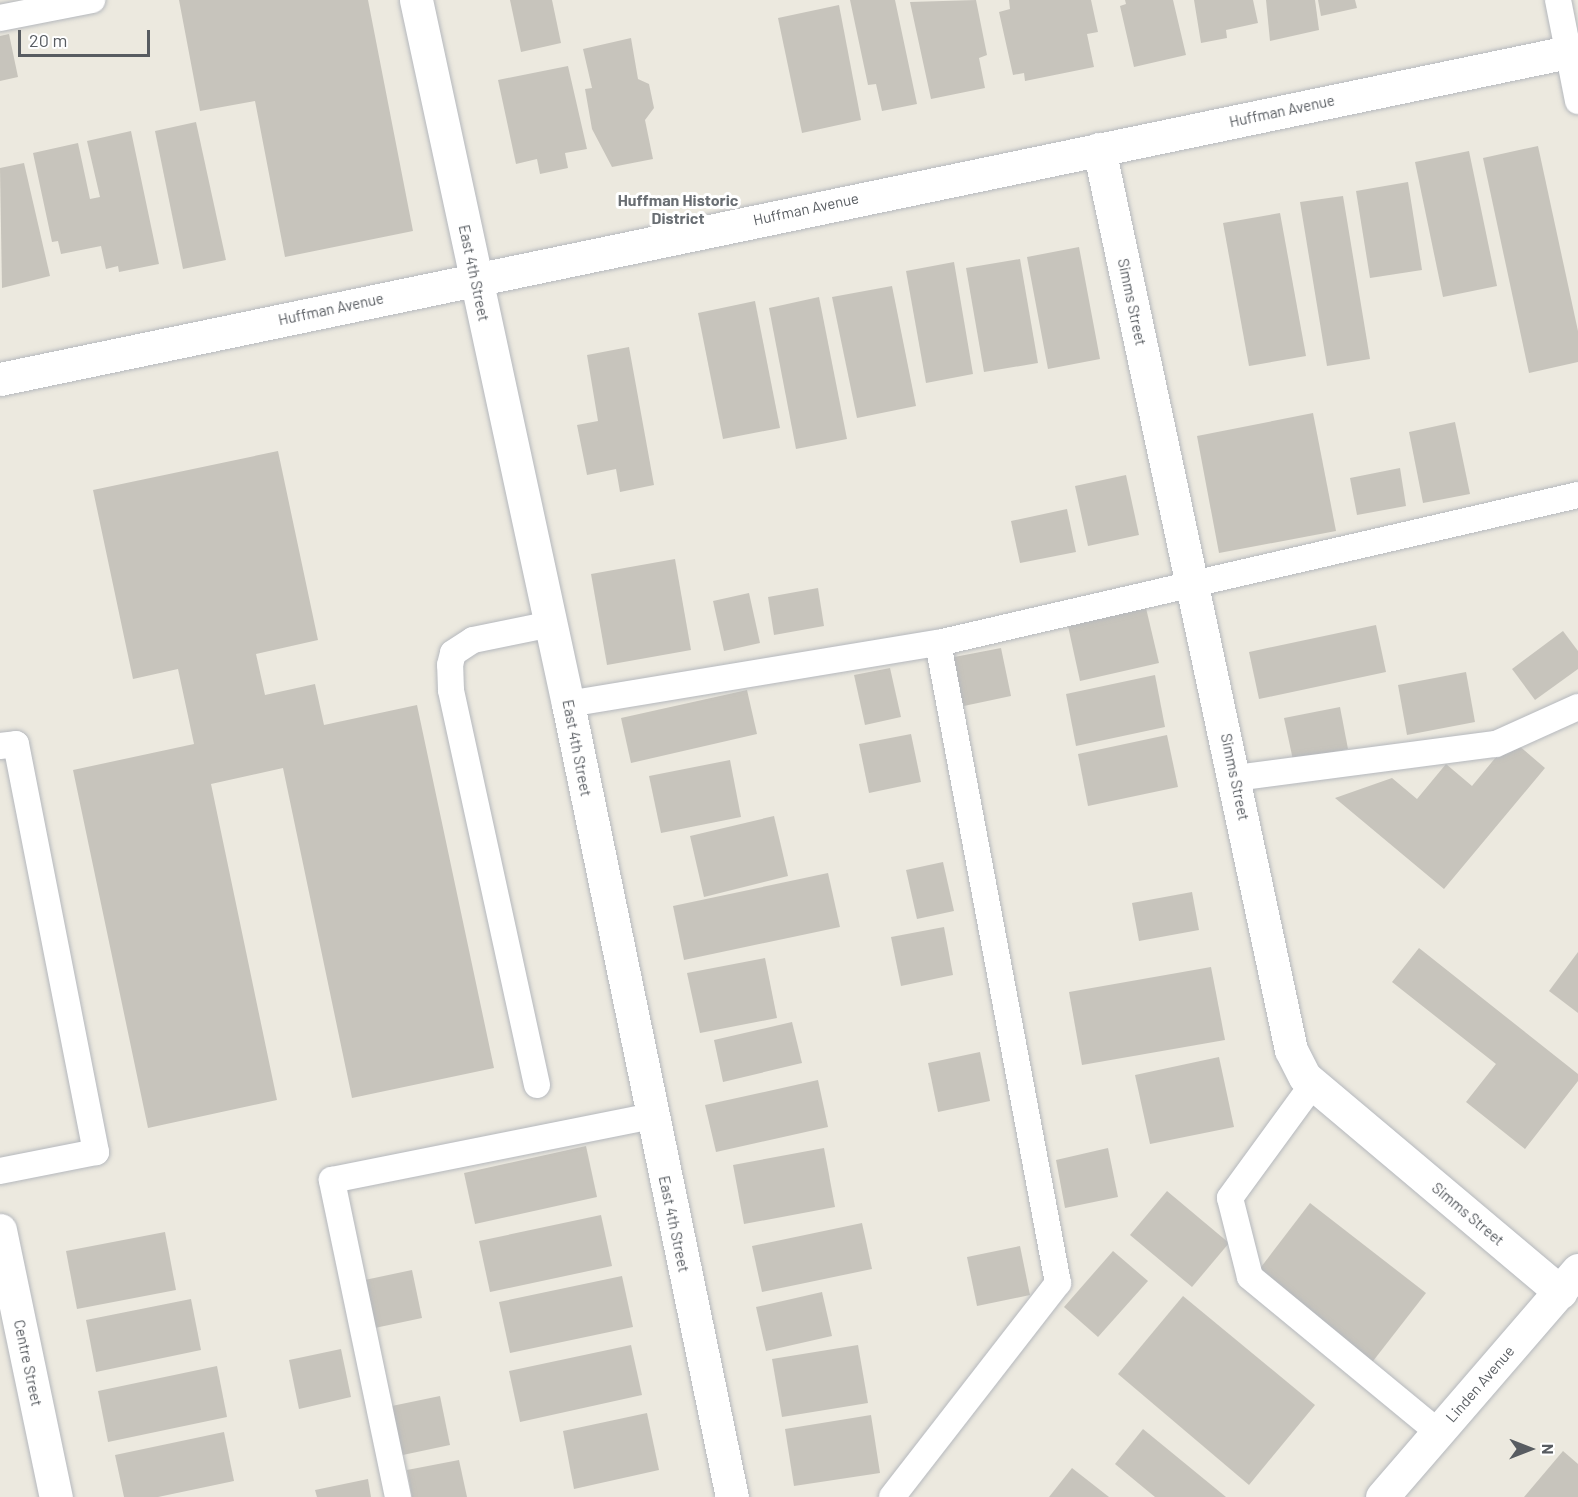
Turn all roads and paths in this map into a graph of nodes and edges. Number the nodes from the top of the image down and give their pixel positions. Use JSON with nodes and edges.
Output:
{"nodes":[{"id":1,"x":92,"y":0,"type":"edge"},
{"id":2,"x":416,"y":0,"type":"edge"},
{"id":3,"x":1558,"y":0,"type":"edge"},
{"id":4,"x":0,"y":18,"type":"edge"},
{"id":5,"x":1574,"y":50,"type":"edge"},
{"id":6,"x":1578,"y":101,"type":"edge"},
{"id":7,"x":1099,"y":149,"type":"junction"},
{"id":8,"x":475,"y":278,"type":"junction"},
{"id":9,"x":0,"y":379,"type":"edge"},
{"id":10,"x":1578,"y":495,"type":"edge"},
{"id":11,"x":1192,"y":586,"type":"junction"},
{"id":12,"x":551,"y":624,"type":"junction"},
{"id":13,"x":938,"y":643,"type":"junction"},
{"id":14,"x":568,"y":704,"type":"junction"},
{"id":15,"x":1578,"y":707,"type":"edge"},
{"id":16,"x":0,"y":746,"type":"edge"},
{"id":17,"x":1236,"y":778,"type":"junction"},
{"id":18,"x":1313,"y":1084,"type":"junction"},
{"id":19,"x":537,"y":1085,"type":"dead end"},
{"id":20,"x":651,"y":1116,"type":"junction"},
{"id":21,"x":0,"y":1170,"type":"edge"},
{"id":22,"x":0,"y":1230,"type":"edge"},
{"id":23,"x":1569,"y":1281,"type":"edge"},
{"id":24,"x":1438,"y":1432,"type":"junction"},
{"id":25,"x":56,"y":1497,"type":"edge"},
{"id":26,"x":398,"y":1497,"type":"edge"},
{"id":27,"x":732,"y":1497,"type":"edge"},
{"id":28,"x":892,"y":1497,"type":"edge"},
{"id":29,"x":1382,"y":1497,"type":"edge"}],
"edges":[{"from":1,"to":4,"type":"lane"},
{"from":2,"to":8,"type":"street","name":"East 4th Street"},
{"from":3,"to":5,"type":"lane"},
{"from":5,"to":6,"type":"lane"},
{"from":5,"to":7,"type":"street","name":"Huffman Avenue"},
{"from":7,"to":8,"type":"street","name":"Huffman Avenue"},
{"from":7,"to":11,"type":"street","name":"Simms Street"},
{"from":8,"to":9,"type":"street","name":"Huffman Avenue"},
{"from":8,"to":12,"type":"street","name":"East 4th Street"},
{"from":10,"to":11,"type":"lane"},
{"from":11,"to":13,"type":"lane"},
{"from":11,"to":17,"type":"street","name":"Simms Street"},
{"from":12,"to":14,"type":"street","name":"East 4th Street"},
{"from":12,"to":19,"type":"lane"},
{"from":13,"to":14,"type":"lane"},
{"from":13,"to":28,"type":"lane"},
{"from":14,"to":20,"type":"street","name":"East 4th Street"},
{"from":15,"to":17,"type":"lane"},
{"from":16,"to":21,"type":"lane"},
{"from":17,"to":18,"type":"street","name":"Simms Street"},
{"from":18,"to":23,"type":"street","name":"Simms Street"},
{"from":18,"to":24,"type":"lane"},
{"from":20,"to":26,"type":"lane"},
{"from":20,"to":27,"type":"street","name":"East 4th Street"},
{"from":22,"to":25,"type":"street","name":"Centre Street"},
{"from":23,"to":24,"type":"street","name":"Linden Avenue"},
{"from":24,"to":29,"type":"street","name":"Linden Avenue"}]}
